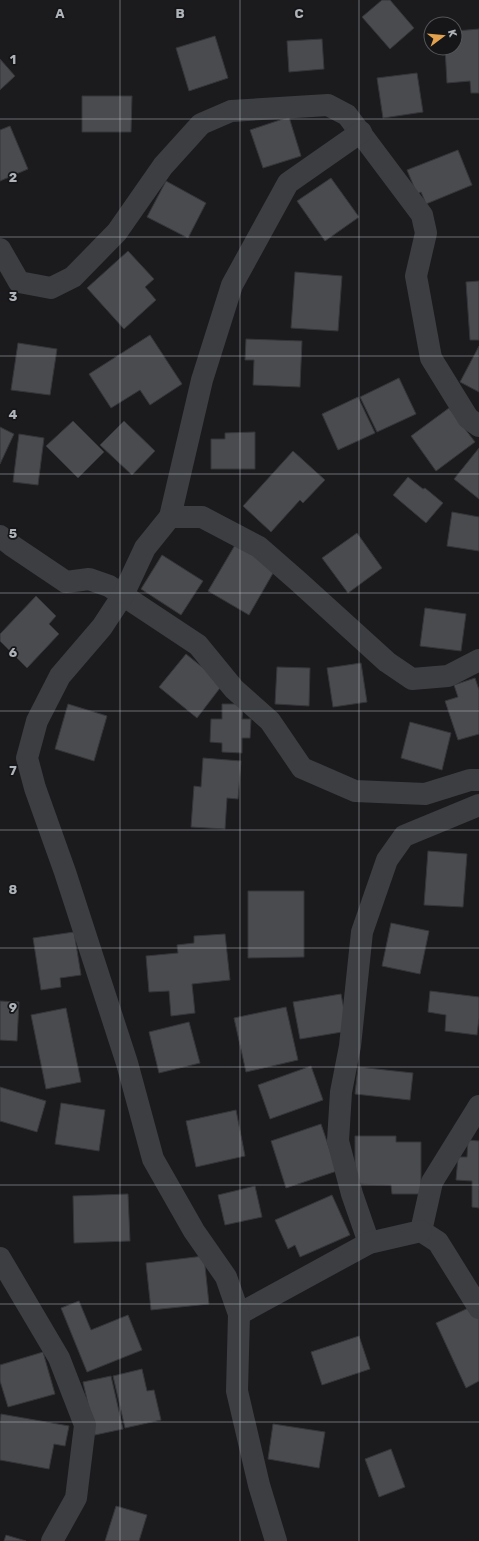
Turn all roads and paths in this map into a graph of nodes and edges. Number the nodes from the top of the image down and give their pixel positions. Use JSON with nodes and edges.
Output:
{"nodes":[{"id":1,"x":361,"y":132,"type":"junction"},
{"id":2,"x":0,"y":249,"type":"edge"},
{"id":3,"x":479,"y":426,"type":"edge"},
{"id":4,"x":170,"y":517,"type":"junction"},
{"id":5,"x":0,"y":536,"type":"edge"},
{"id":6,"x":123,"y":595,"type":"junction"},
{"id":7,"x":479,"y":660,"type":"edge"},
{"id":8,"x":479,"y":780,"type":"edge"},
{"id":9,"x":479,"y":805,"type":"edge"},
{"id":10,"x":479,"y":1106,"type":"edge"},
{"id":11,"x":421,"y":1232,"type":"junction"},
{"id":12,"x":369,"y":1243,"type":"junction"},
{"id":13,"x":0,"y":1258,"type":"edge"},
{"id":14,"x":479,"y":1308,"type":"edge"},
{"id":15,"x":239,"y":1314,"type":"junction"},
{"id":16,"x":52,"y":1541,"type":"edge"},
{"id":17,"x":276,"y":1541,"type":"edge"}],
"edges":[{"from":1,"to":2,"type":"street"},
{"from":1,"to":3,"type":"street"},
{"from":1,"to":4,"type":"street"},
{"from":4,"to":6,"type":"street"},
{"from":4,"to":7,"type":"street"},
{"from":5,"to":6,"type":"street"},
{"from":6,"to":8,"type":"street"},
{"from":6,"to":15,"type":"street"},
{"from":9,"to":12,"type":"street"},
{"from":10,"to":11,"type":"street"},
{"from":11,"to":12,"type":"street"},
{"from":11,"to":14,"type":"street"},
{"from":12,"to":15,"type":"street"},
{"from":13,"to":16,"type":"street"},
{"from":15,"to":17,"type":"street"}]}
